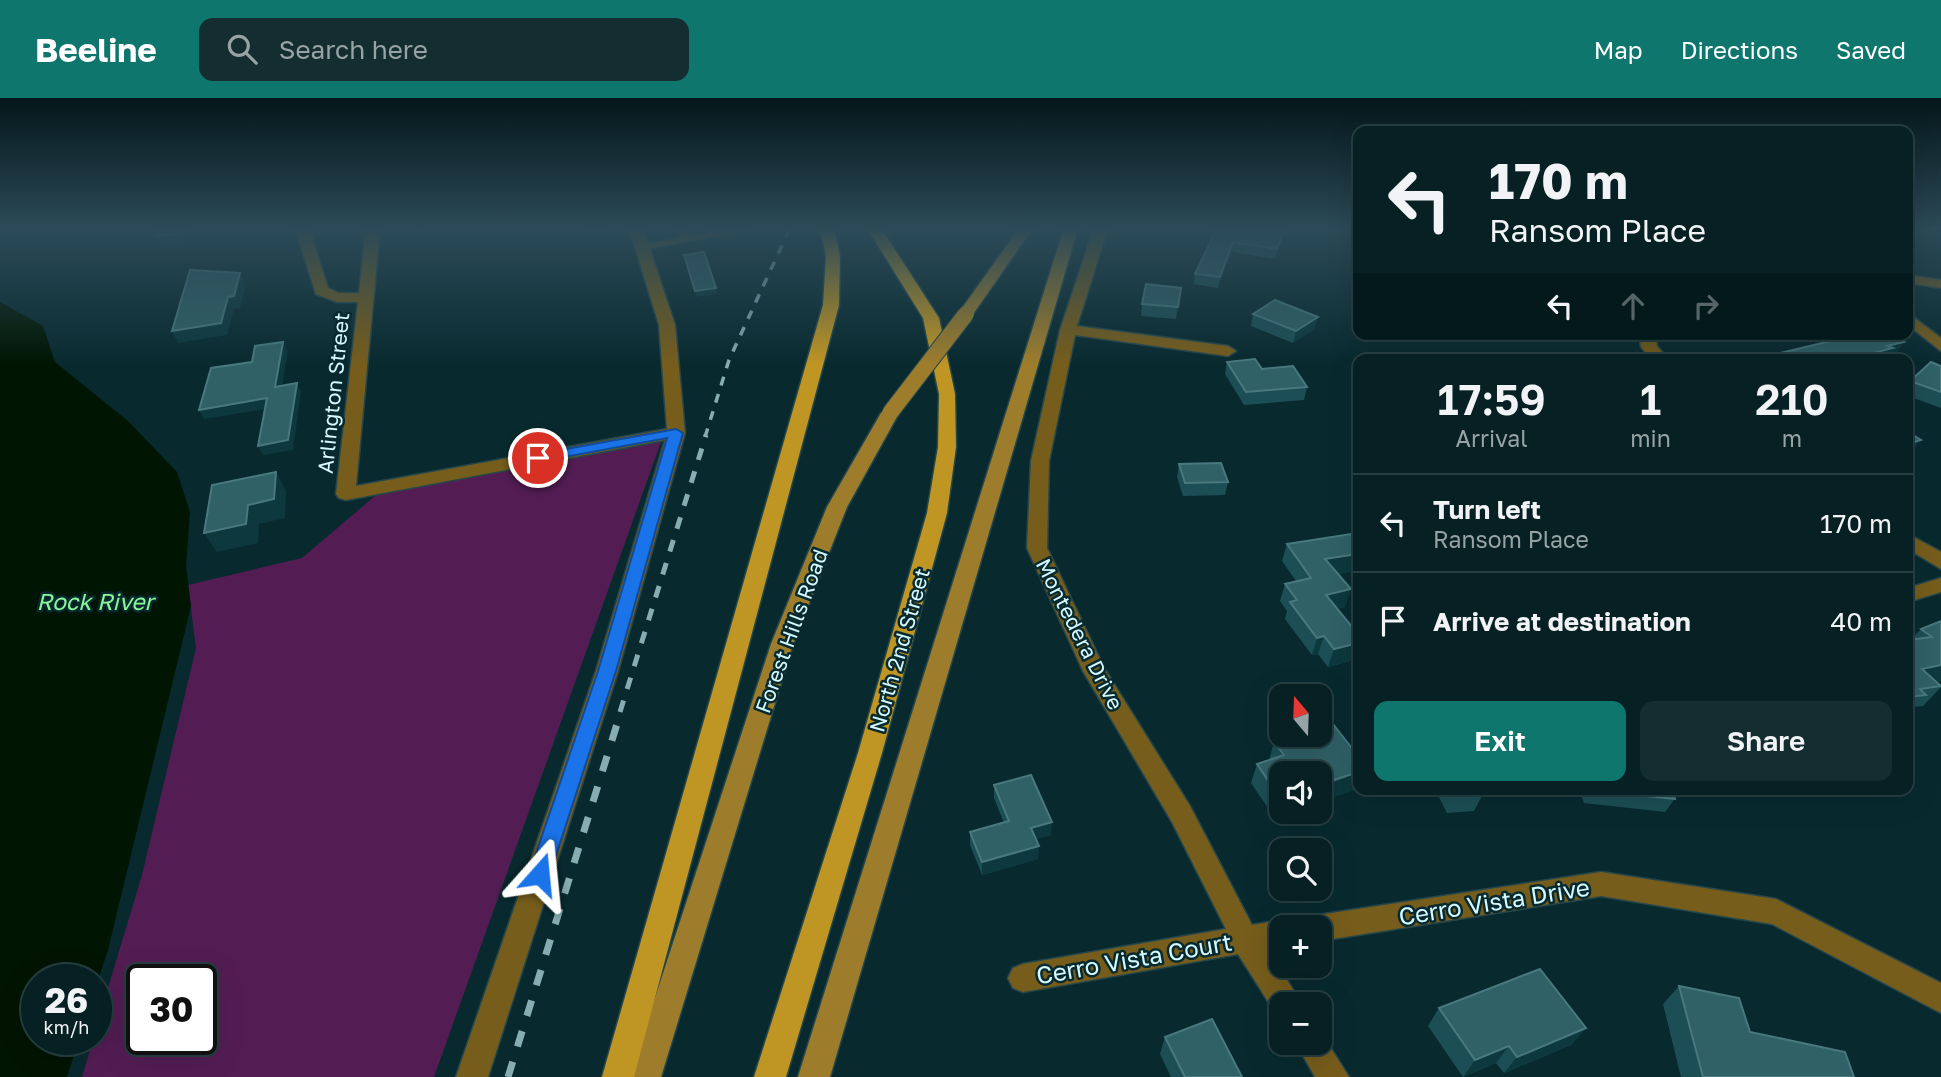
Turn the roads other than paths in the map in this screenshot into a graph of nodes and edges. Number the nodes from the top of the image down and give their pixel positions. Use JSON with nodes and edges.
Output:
{"nodes":[{"id":1,"x":316,"y":274,"type":"edge"},
{"id":2,"x":368,"y":274,"type":"edge"},
{"id":3,"x":651,"y":274,"type":"edge"},
{"id":4,"x":832,"y":274,"type":"edge"},
{"id":5,"x":903,"y":274,"type":"edge"},
{"id":6,"x":994,"y":274,"type":"edge"},
{"id":7,"x":1057,"y":274,"type":"edge"},
{"id":8,"x":1086,"y":274,"type":"edge"},
{"id":9,"x":1913,"y":280,"type":"edge"},
{"id":10,"x":1941,"y":284,"type":"edge"},
{"id":11,"x":366,"y":297,"type":"junction"},
{"id":12,"x":1913,"y":322,"type":"edge"},
{"id":13,"x":1068,"y":330,"type":"junction"},
{"id":14,"x":1941,"y":346,"type":"edge"},
{"id":15,"x":1228,"y":351,"type":"dead end"},
{"id":16,"x":676,"y":433,"type":"junction"},
{"id":17,"x":1913,"y":543,"type":"edge"},
{"id":18,"x":1941,"y":562,"type":"edge"},
{"id":19,"x":1941,"y":584,"type":"edge"},
{"id":20,"x":1913,"y":593,"type":"edge"},
{"id":21,"x":1332,"y":926,"type":"edge"},
{"id":22,"x":1269,"y":935,"type":"edge"},
{"id":23,"x":1245,"y":939,"type":"junction"},
{"id":24,"x":1023,"y":978,"type":"dead end"},
{"id":25,"x":1279,"y":992,"type":"edge"},
{"id":26,"x":1941,"y":999,"type":"edge"},
{"id":27,"x":1319,"y":1055,"type":"edge"},
{"id":28,"x":472,"y":1077,"type":"edge"},
{"id":29,"x":618,"y":1077,"type":"edge"},
{"id":30,"x":645,"y":1077,"type":"edge"},
{"id":31,"x":770,"y":1077,"type":"edge"},
{"id":32,"x":814,"y":1077,"type":"edge"},
{"id":33,"x":1333,"y":1077,"type":"edge"}],
"edges":[{"from":1,"to":11,"type":"street","name":"Arlington Street"},
{"from":2,"to":11,"type":"street","name":"Arlington Street"},
{"from":3,"to":16,"type":"street"},
{"from":4,"to":29,"type":"main road"},
{"from":5,"to":31,"type":"main road","name":"North 2nd Street"},
{"from":6,"to":30,"type":"street","name":"Forest Hills Road","bridge":true},
{"from":7,"to":32,"type":"street"},
{"from":8,"to":13,"type":"street","name":"Montedera Drive"},
{"from":9,"to":10,"type":"street"},
{"from":11,"to":16,"type":"street","name":"Arlington Street"},
{"from":12,"to":14,"type":"street"},
{"from":13,"to":15,"type":"street"},
{"from":13,"to":23,"type":"street","name":"Montedera Drive"},
{"from":16,"to":28,"type":"street"},
{"from":17,"to":18,"type":"street"},
{"from":19,"to":20,"type":"street"},
{"from":21,"to":26,"type":"street","name":"Cerro Vista Drive"},
{"from":22,"to":23,"type":"street"},
{"from":23,"to":24,"type":"street","name":"Cerro Vista Court"},
{"from":23,"to":25,"type":"street","name":"Montedera Drive"},
{"from":27,"to":33,"type":"street"}]}
